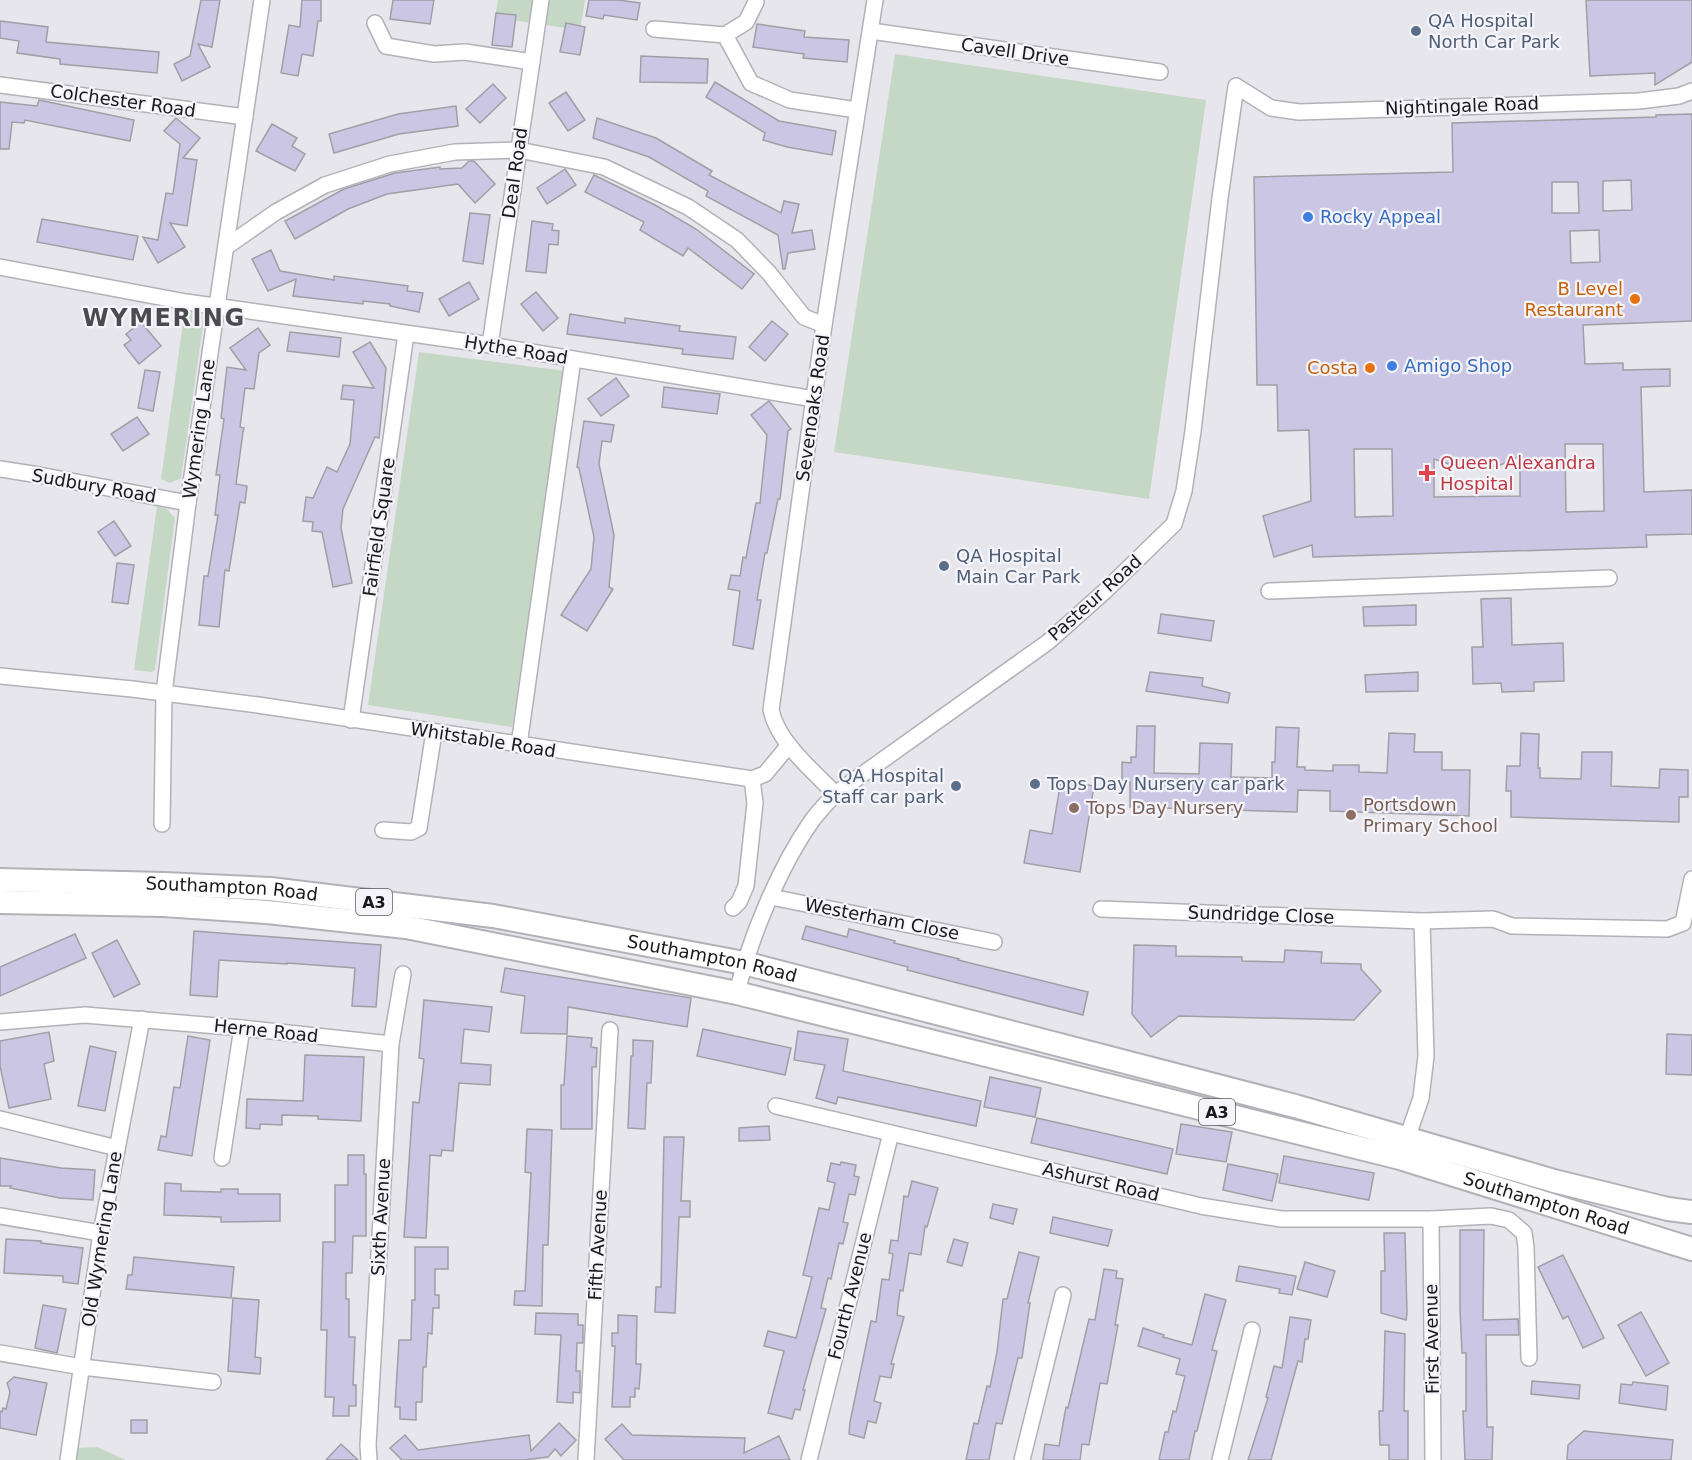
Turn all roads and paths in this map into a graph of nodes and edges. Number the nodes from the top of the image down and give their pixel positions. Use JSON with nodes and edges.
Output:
{"nodes":[{"id":1,"x":262,"y":0,"type":"edge"},
{"id":2,"x":541,"y":0,"type":"edge"},
{"id":3,"x":875,"y":0,"type":"edge"},
{"id":4,"x":756,"y":2,"type":"dead end"},
{"id":5,"x":375,"y":23,"type":"dead end"},
{"id":6,"x":654,"y":29,"type":"dead end"},
{"id":7,"x":871,"y":32,"type":"junction"},
{"id":8,"x":725,"y":35,"type":"junction"},
{"id":9,"x":532,"y":62,"type":"junction"},
{"id":10,"x":1160,"y":72,"type":"dead end"},
{"id":11,"x":0,"y":85,"type":"edge"},
{"id":12,"x":1236,"y":86,"type":"joint"},
{"id":13,"x":1692,"y":90,"type":"edge"},
{"id":14,"x":857,"y":110,"type":"junction"},
{"id":15,"x":245,"y":117,"type":"junction"},
{"id":16,"x":519,"y":150,"type":"junction"},
{"id":17,"x":226,"y":247,"type":"junction"},
{"id":18,"x":0,"y":267,"type":"edge"},
{"id":19,"x":217,"y":306,"type":"junction"},
{"id":20,"x":824,"y":325,"type":"junction"},
{"id":21,"x":406,"y":334,"type":"junction"},
{"id":22,"x":490,"y":345,"type":"junction"},
{"id":23,"x":573,"y":359,"type":"junction"},
{"id":24,"x":814,"y":399,"type":"junction"},
{"id":25,"x":0,"y":470,"type":"edge"},
{"id":26,"x":188,"y":503,"type":"junction"},
{"id":27,"x":1609,"y":578,"type":"dead end"},
{"id":28,"x":1269,"y":591,"type":"dead end"},
{"id":29,"x":0,"y":676,"type":"edge"},
{"id":30,"x":164,"y":693,"type":"junction"},
{"id":31,"x":351,"y":720,"type":"junction"},
{"id":32,"x":434,"y":732,"type":"junction"},
{"id":33,"x":519,"y":745,"type":"junction"},
{"id":34,"x":789,"y":745,"type":"junction"},
{"id":35,"x":752,"y":779,"type":"junction"},
{"id":36,"x":835,"y":794,"type":"junction"},
{"id":37,"x":162,"y":824,"type":"dead end"},
{"id":38,"x":383,"y":830,"type":"dead end"},
{"id":39,"x":1692,"y":879,"type":"edge"},
{"id":40,"x":0,"y":880,"type":"edge"},
{"id":41,"x":771,"y":897,"type":"junction"},
{"id":42,"x":0,"y":903,"type":"edge"},
{"id":43,"x":733,"y":908,"type":"dead end"},
{"id":44,"x":1101,"y":909,"type":"dead end"},
{"id":45,"x":1422,"y":921,"type":"junction"},
{"id":46,"x":994,"y":942,"type":"dead end"},
{"id":47,"x":744,"y":963,"type":"junction"},
{"id":48,"x":403,"y":974,"type":"dead end"},
{"id":49,"x":737,"y":993,"type":"junction"},
{"id":50,"x":142,"y":1019,"type":"junction"},
{"id":51,"x":0,"y":1022,"type":"edge"},
{"id":52,"x":242,"y":1028,"type":"junction"},
{"id":53,"x":610,"y":1030,"type":"dead end"},
{"id":54,"x":391,"y":1044,"type":"junction"},
{"id":55,"x":776,"y":1106,"type":"dead end"},
{"id":56,"x":0,"y":1119,"type":"edge"},
{"id":57,"x":891,"y":1133,"type":"junction"},
{"id":58,"x":117,"y":1148,"type":"junction"},
{"id":59,"x":1404,"y":1148,"type":"junction"},
{"id":60,"x":222,"y":1158,"type":"dead end"},
{"id":61,"x":1692,"y":1212,"type":"edge"},
{"id":62,"x":0,"y":1216,"type":"edge"},
{"id":63,"x":1431,"y":1219,"type":"junction"},
{"id":64,"x":101,"y":1233,"type":"junction"},
{"id":65,"x":1692,"y":1249,"type":"edge"},
{"id":66,"x":1063,"y":1295,"type":"dead end"},
{"id":67,"x":1252,"y":1330,"type":"dead end"},
{"id":68,"x":0,"y":1353,"type":"edge"},
{"id":69,"x":1529,"y":1358,"type":"dead end"},
{"id":70,"x":82,"y":1367,"type":"junction"},
{"id":71,"x":213,"y":1382,"type":"dead end"},
{"id":72,"x":68,"y":1460,"type":"edge"},
{"id":73,"x":369,"y":1460,"type":"edge"},
{"id":74,"x":586,"y":1460,"type":"edge"},
{"id":75,"x":809,"y":1460,"type":"edge"},
{"id":76,"x":1022,"y":1460,"type":"edge"},
{"id":77,"x":1220,"y":1460,"type":"edge"},
{"id":78,"x":1433,"y":1460,"type":"edge"}],
"edges":[{"from":1,"to":15,"type":"street","name":"Wymering Lane"},
{"from":2,"to":9,"type":"street","name":"Deal Road"},
{"from":3,"to":7,"type":"street","name":"Sevenoaks Road"},
{"from":4,"to":8,"type":"street"},
{"from":5,"to":9,"type":"street"},
{"from":6,"to":8,"type":"street"},
{"from":7,"to":10,"type":"street","name":"Cavell Drive"},
{"from":7,"to":14,"type":"street","name":"Sevenoaks Road"},
{"from":8,"to":14,"type":"street"},
{"from":9,"to":16,"type":"street","name":"Deal Road"},
{"from":11,"to":15,"type":"street","name":"Colchester Road"},
{"from":12,"to":13,"type":"street","name":"Nightingale Road"},
{"from":12,"to":36,"type":"street","name":"Pasteur Road"},
{"from":14,"to":20,"type":"street","name":"Sevenoaks Road"},
{"from":15,"to":17,"type":"street","name":"Wymering Lane"},
{"from":16,"to":17,"type":"street"},
{"from":16,"to":20,"type":"street"},
{"from":16,"to":22,"type":"street","name":"Deal Road"},
{"from":17,"to":19,"type":"street","name":"Wymering Lane"},
{"from":18,"to":19,"type":"street","name":"Hythe Road"},
{"from":19,"to":21,"type":"street","name":"Hythe Road"},
{"from":19,"to":26,"type":"street","name":"Wymering Lane"},
{"from":20,"to":24,"type":"street","name":"Sevenoaks Road"},
{"from":21,"to":22,"type":"street","name":"Hythe Road"},
{"from":21,"to":31,"type":"street","name":"Fairfield Square"},
{"from":22,"to":23,"type":"street","name":"Hythe Road"},
{"from":23,"to":24,"type":"street","name":"Hythe Road"},
{"from":23,"to":33,"type":"street"},
{"from":24,"to":34,"type":"street","name":"Sevenoaks Road"},
{"from":25,"to":26,"type":"street","name":"Sudbury Road"},
{"from":26,"to":30,"type":"street","name":"Wymering Lane"},
{"from":27,"to":28,"type":"street"},
{"from":29,"to":30,"type":"street","name":"Whitstable Road"},
{"from":30,"to":31,"type":"street","name":"Whitstable Road"},
{"from":30,"to":37,"type":"street","name":"Wymering Lane"},
{"from":31,"to":32,"type":"street","name":"Whitstable Road"},
{"from":32,"to":33,"type":"street","name":"Whitstable Road"},
{"from":32,"to":38,"type":"street"},
{"from":33,"to":35,"type":"street","name":"Whitstable Road"},
{"from":34,"to":35,"type":"street"},
{"from":34,"to":36,"type":"street","name":"Sevenoaks Road"},
{"from":35,"to":43,"type":"street"},
{"from":36,"to":41,"type":"street","name":"Pasteur Road"},
{"from":39,"to":45,"type":"street","name":"Sundridge Close"},
{"from":40,"to":47,"type":"main road","name":"Southampton Road","number":"A3"},
{"from":41,"to":46,"type":"street","name":"Westerham Close"},
{"from":41,"to":47,"type":"street","name":"Pasteur Road"},
{"from":42,"to":49,"type":"main road","name":"Southampton Road","number":"A3"},
{"from":44,"to":45,"type":"street","name":"Sundridge Close"},
{"from":45,"to":59,"type":"street"},
{"from":47,"to":49,"type":"street","name":"Pasteur Road"},
{"from":47,"to":59,"type":"main road","name":"Southampton Road","number":"A3"},
{"from":48,"to":54,"type":"street","name":"Sixth Avenue"},
{"from":49,"to":59,"type":"main road","name":"Southampton Road","number":"A3"},
{"from":50,"to":51,"type":"street","name":"Herne Road"},
{"from":50,"to":52,"type":"street","name":"Herne Road"},
{"from":50,"to":58,"type":"street","name":"Old Wymering Lane"},
{"from":52,"to":54,"type":"street","name":"Herne Road"},
{"from":52,"to":60,"type":"street"},
{"from":53,"to":74,"type":"street","name":"Fifth Avenue"},
{"from":54,"to":73,"type":"street","name":"Sixth Avenue"},
{"from":55,"to":57,"type":"street","name":"Ashurst Road"},
{"from":56,"to":58,"type":"street"},
{"from":57,"to":63,"type":"street","name":"Ashurst Road"},
{"from":57,"to":75,"type":"street","name":"Fourth Avenue"},
{"from":58,"to":64,"type":"street","name":"Old Wymering Lane"},
{"from":59,"to":61,"type":"main road","name":"Southampton Road","number":"A3"},
{"from":59,"to":65,"type":"main road","name":"Southampton Road","number":"A3"},
{"from":62,"to":64,"type":"street"},
{"from":63,"to":69,"type":"street","name":"Ashurst Road"},
{"from":63,"to":78,"type":"street","name":"First Avenue"},
{"from":64,"to":70,"type":"street","name":"Old Wymering Lane"},
{"from":66,"to":76,"type":"street"},
{"from":67,"to":77,"type":"street"},
{"from":68,"to":70,"type":"street"},
{"from":70,"to":71,"type":"street"},
{"from":70,"to":72,"type":"street","name":"Old Wymering Lane"}]}
